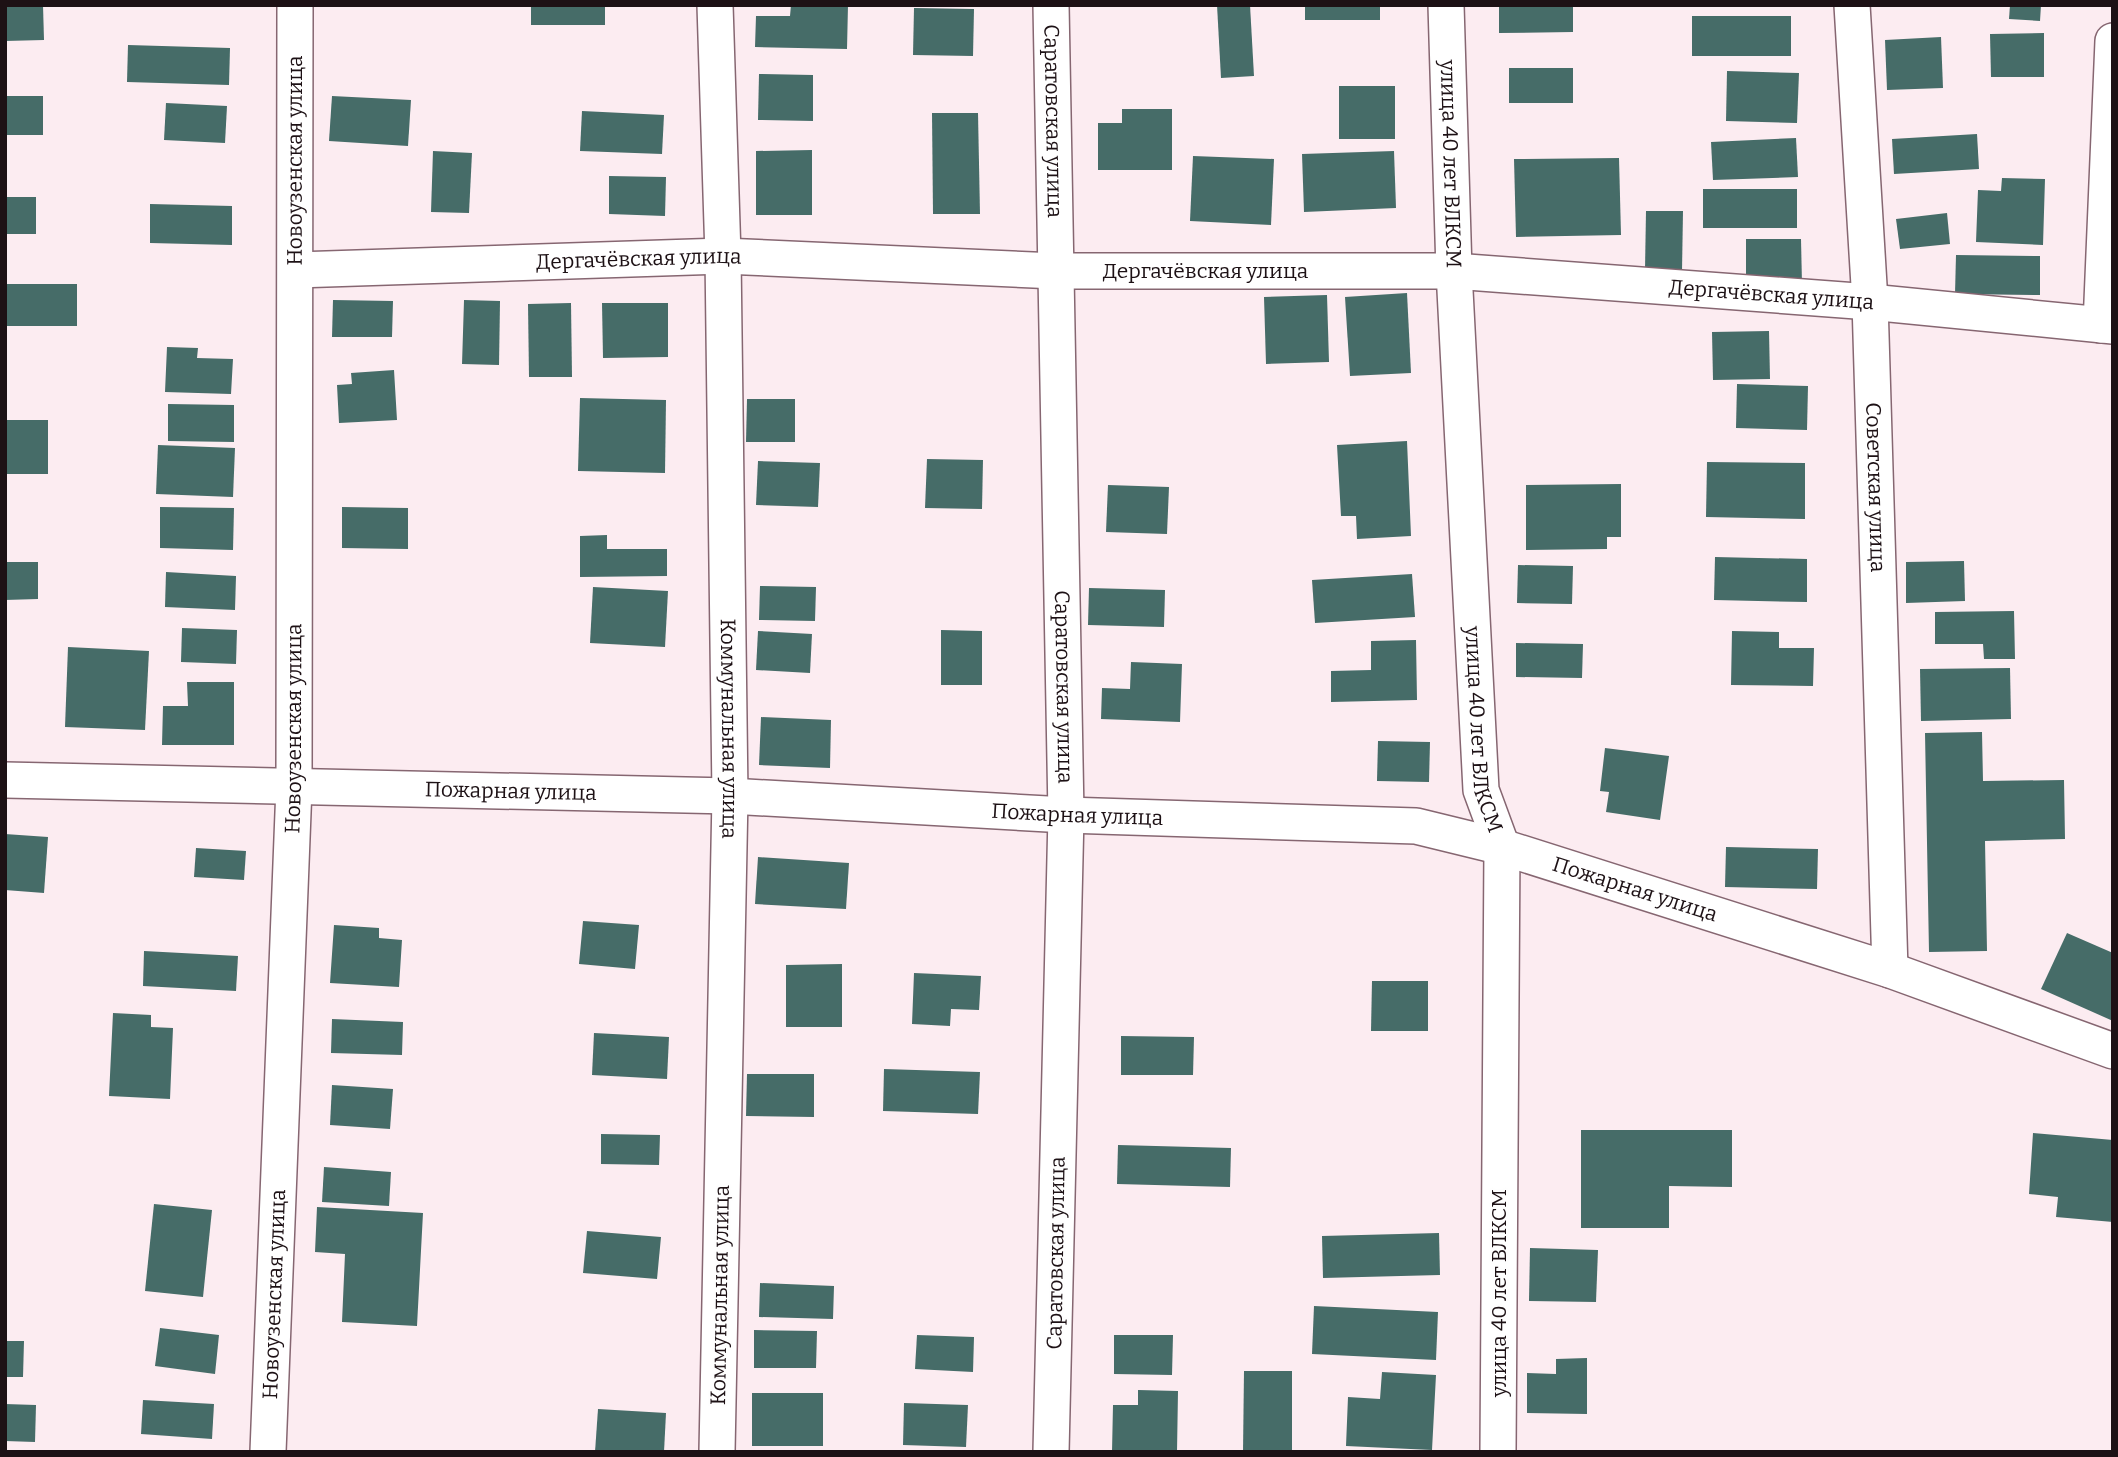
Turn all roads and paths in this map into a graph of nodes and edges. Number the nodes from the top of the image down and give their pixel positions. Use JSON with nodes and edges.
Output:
{"nodes":[{"id":1,"x":295,"y":5,"type":"edge"},
{"id":2,"x":715,"y":5,"type":"edge"},
{"id":3,"x":1051,"y":5,"type":"edge"},
{"id":4,"x":1446,"y":5,"type":"edge"},
{"id":5,"x":1852,"y":5,"type":"edge"},
{"id":6,"x":2113,"y":41,"type":"edge"},
{"id":7,"x":723,"y":256,"type":"junction"},
{"id":8,"x":296,"y":270,"type":"junction"},
{"id":9,"x":1056,"y":271,"type":"junction"},
{"id":10,"x":1454,"y":271,"type":"junction"},
{"id":11,"x":1870,"y":302,"type":"junction"},
{"id":12,"x":2107,"y":326,"type":"edge"},
{"id":13,"x":5,"y":780,"type":"edge"},
{"id":14,"x":295,"y":786,"type":"junction"},
{"id":15,"x":730,"y":796,"type":"junction"},
{"id":16,"x":1066,"y":816,"type":"junction"},
{"id":17,"x":1502,"y":847,"type":"junction"},
{"id":18,"x":1890,"y":970,"type":"junction"},
{"id":19,"x":2113,"y":1051,"type":"edge"},
{"id":20,"x":268,"y":1452,"type":"edge"},
{"id":21,"x":717,"y":1452,"type":"edge"},
{"id":22,"x":1051,"y":1452,"type":"edge"},
{"id":23,"x":1498,"y":1452,"type":"edge"}],
"edges":[{"from":1,"to":8,"type":"street","name":"Новоузенская улица"},
{"from":2,"to":7,"type":"street","name":"Коммунальная улица"},
{"from":3,"to":9,"type":"street","name":"Саратовская улица"},
{"from":4,"to":10,"type":"street","name":"улица 40 лет ВЛКСМ"},
{"from":5,"to":11,"type":"street","name":"Советская улица"},
{"from":6,"to":12,"type":"street"},
{"from":7,"to":8,"type":"street","name":"Дергачёвская улица"},
{"from":7,"to":9,"type":"street","name":"Дергачёвская улица"},
{"from":7,"to":15,"type":"street","name":"Коммунальная улица"},
{"from":8,"to":14,"type":"street","name":"Новоузенская улица"},
{"from":9,"to":10,"type":"street","name":"Дергачёвская улица"},
{"from":9,"to":16,"type":"street","name":"Саратовская улица"},
{"from":10,"to":11,"type":"street","name":"Дергачёвская улица"},
{"from":10,"to":17,"type":"street","name":"улица 40 лет ВЛКСМ"},
{"from":11,"to":12,"type":"street","name":"Дергачёвская улица"},
{"from":11,"to":18,"type":"street","name":"Советская улица"},
{"from":13,"to":14,"type":"street","name":"Пожарная улица"},
{"from":14,"to":15,"type":"street","name":"Пожарная улица"},
{"from":14,"to":20,"type":"street","name":"Новоузенская улица"},
{"from":15,"to":16,"type":"street","name":"Пожарная улица"},
{"from":15,"to":21,"type":"street","name":"Коммунальная улица"},
{"from":16,"to":17,"type":"street","name":"Пожарная улица"},
{"from":16,"to":22,"type":"street","name":"Саратовская улица"},
{"from":17,"to":18,"type":"street","name":"Пожарная улица"},
{"from":17,"to":23,"type":"street","name":"улица 40 лет ВЛКСМ"},
{"from":18,"to":19,"type":"street","name":"Пожарная улица"}]}
